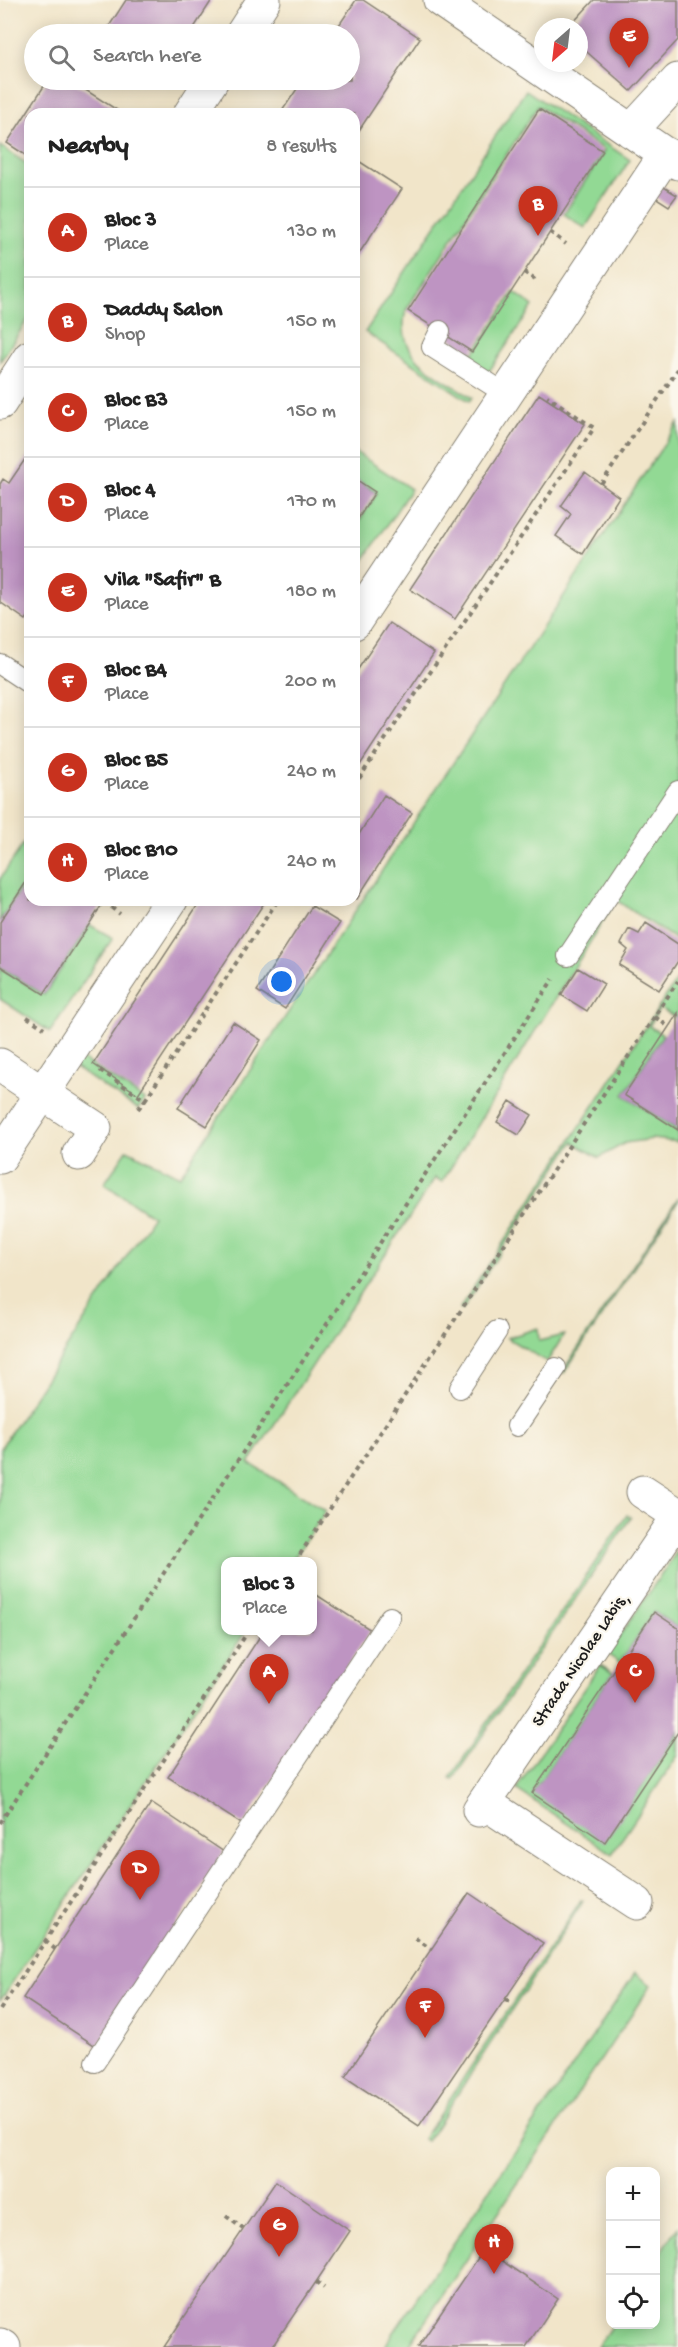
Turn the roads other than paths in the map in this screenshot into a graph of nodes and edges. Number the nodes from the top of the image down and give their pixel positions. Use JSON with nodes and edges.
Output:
{"nodes":[{"id":1,"x":264,"y":0,"type":"edge"},
{"id":2,"x":440,"y":0,"type":"edge"},
{"id":3,"x":248,"y":24,"type":"edge"},
{"id":4,"x":678,"y":80,"type":"edge"},
{"id":5,"x":206,"y":90,"type":"edge"},
{"id":6,"x":194,"y":108,"type":"edge"},
{"id":7,"x":632,"y":131,"type":"junction"},
{"id":8,"x":672,"y":158,"type":"edge"},
{"id":9,"x":440,"y":331,"type":"dead end"},
{"id":10,"x":24,"y":366,"type":"edge"},
{"id":11,"x":506,"y":394,"type":"junction"},
{"id":12,"x":0,"y":403,"type":"edge"},
{"id":13,"x":360,"y":614,"type":"edge"},
{"id":14,"x":0,"y":664,"type":"edge"},
{"id":15,"x":24,"y":680,"type":"edge"},
{"id":16,"x":678,"y":791,"type":"edge"},
{"id":17,"x":167,"y":906,"type":"edge"},
{"id":18,"x":568,"y":956,"type":"road end"},
{"id":19,"x":0,"y":1065,"type":"edge"},
{"id":20,"x":43,"y":1093,"type":"junction"},
{"id":21,"x":79,"y":1154,"type":"dead end"},
{"id":22,"x":0,"y":1157,"type":"edge"},
{"id":23,"x":497,"y":1331,"type":"dead end"},
{"id":24,"x":556,"y":1368,"type":"dead end"},
{"id":25,"x":460,"y":1388,"type":"dead end"},
{"id":26,"x":517,"y":1426,"type":"dead end"},
{"id":27,"x":643,"y":1492,"type":"dead end"},
{"id":28,"x":678,"y":1516,"type":"edge"},
{"id":29,"x":390,"y":1617,"type":"dead end"},
{"id":30,"x":637,"y":1903,"type":"dead end"},
{"id":31,"x":95,"y":2062,"type":"dead end"}],
"edges":[{"from":1,"to":3,"type":"street"},
{"from":2,"to":7,"type":"street"},
{"from":4,"to":7,"type":"street"},
{"from":5,"to":6,"type":"street"},
{"from":7,"to":8,"type":"street"},
{"from":8,"to":11,"type":"street"},
{"from":9,"to":11,"type":"lane"},
{"from":10,"to":12,"type":"street"},
{"from":11,"to":13,"type":"street"},
{"from":14,"to":15,"type":"lane"},
{"from":16,"to":18,"type":"lane"},
{"from":17,"to":20,"type":"street"},
{"from":19,"to":20,"type":"street"},
{"from":20,"to":21,"type":"street"},
{"from":20,"to":22,"type":"street"},
{"from":23,"to":25,"type":"lane"},
{"from":24,"to":26,"type":"lane"},
{"from":27,"to":28,"type":"street"},
{"from":28,"to":30,"type":"street","name":"Strada Nicolae Labiș"},
{"from":29,"to":31,"type":"lane"}]}
